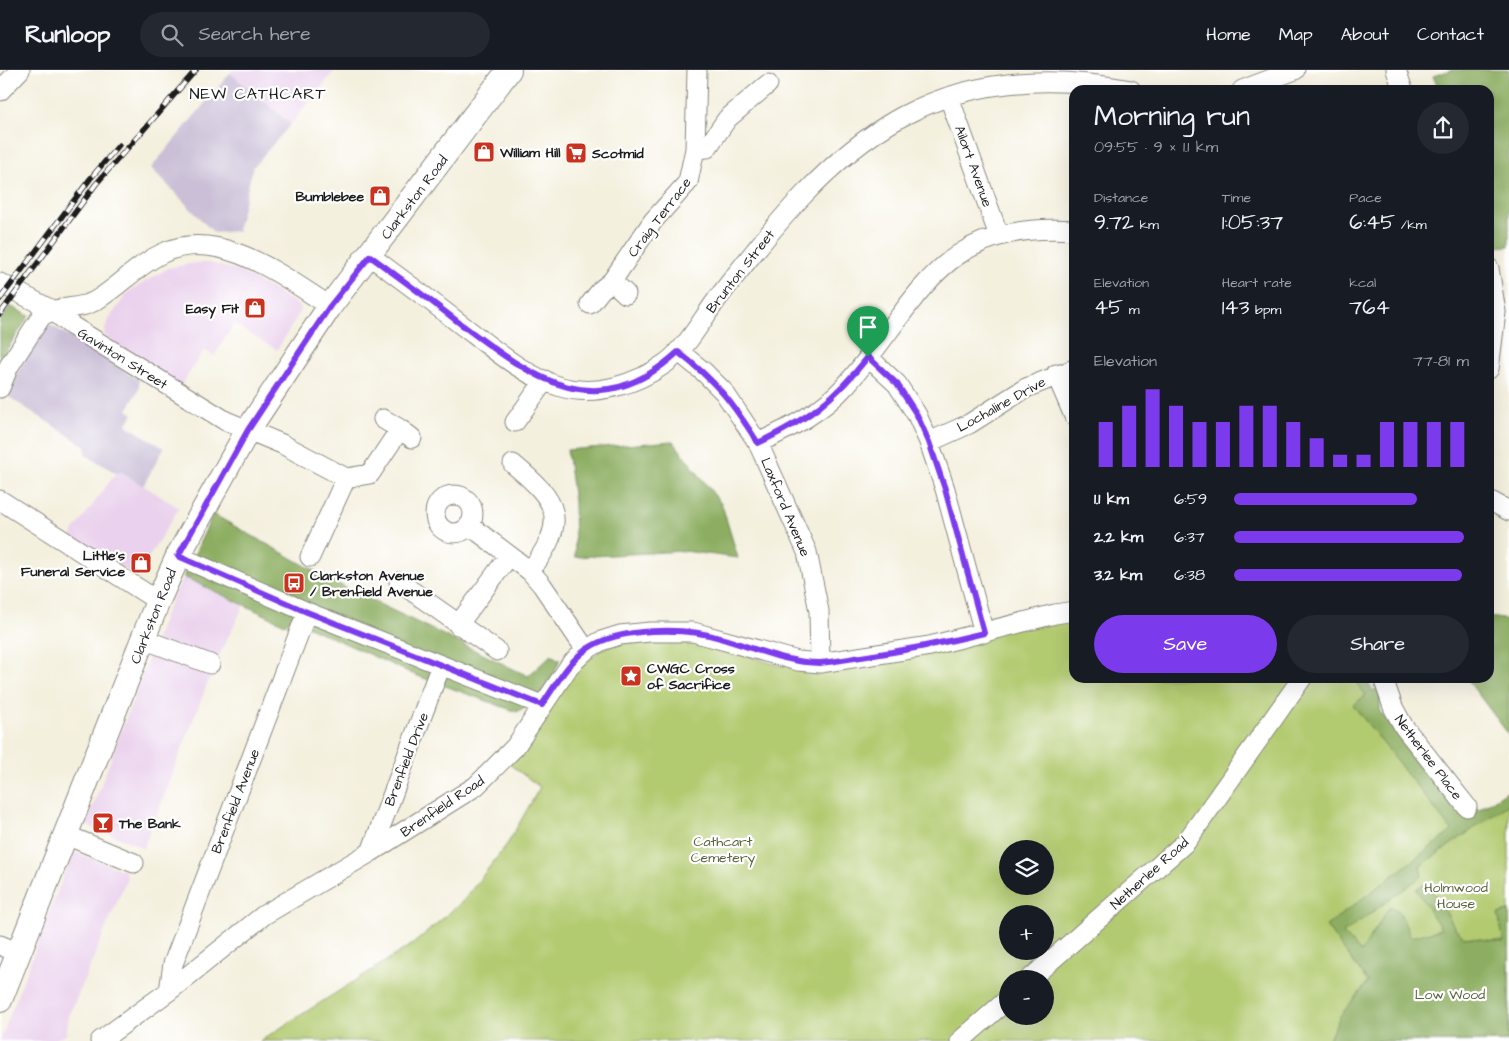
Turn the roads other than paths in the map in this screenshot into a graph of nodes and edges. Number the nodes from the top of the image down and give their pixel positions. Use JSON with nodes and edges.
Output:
{"nodes":[{"id":1,"x":20,"y":70,"type":"edge"},
{"id":2,"x":509,"y":70,"type":"edge"},
{"id":3,"x":697,"y":70,"type":"edge"},
{"id":4,"x":1296,"y":70,"type":"edge"},
{"id":5,"x":1396,"y":70,"type":"edge"},
{"id":6,"x":768,"y":84,"type":"dead end"},
{"id":7,"x":1279,"y":84,"type":"edge"},
{"id":8,"x":1102,"y":85,"type":"edge"},
{"id":9,"x":1401,"y":85,"type":"edge"},
{"id":10,"x":0,"y":90,"type":"edge"},
{"id":11,"x":949,"y":97,"type":"junction"},
{"id":12,"x":695,"y":149,"type":"junction"},
{"id":13,"x":1069,"y":230,"type":"edge"},
{"id":14,"x":999,"y":236,"type":"junction"},
{"id":15,"x":370,"y":256,"type":"junction"},
{"id":16,"x":612,"y":281,"type":"junction"},
{"id":17,"x":0,"y":283,"type":"edge"},
{"id":18,"x":626,"y":294,"type":"dead end"},
{"id":19,"x":1494,"y":299,"type":"edge"},
{"id":20,"x":590,"y":304,"type":"dead end"},
{"id":21,"x":330,"y":306,"type":"junction"},
{"id":22,"x":52,"y":310,"type":"junction"},
{"id":23,"x":1494,"y":322,"type":"edge"},
{"id":24,"x":678,"y":352,"type":"junction"},
{"id":25,"x":868,"y":357,"type":"junction"},
{"id":26,"x":1065,"y":372,"type":"edge"},
{"id":27,"x":545,"y":380,"type":"junction"},
{"id":28,"x":0,"y":388,"type":"edge"},
{"id":29,"x":1069,"y":392,"type":"edge"},
{"id":30,"x":382,"y":419,"type":"dead end"},
{"id":31,"x":515,"y":422,"type":"dead end"},
{"id":32,"x":248,"y":430,"type":"junction"},
{"id":33,"x":929,"y":442,"type":"junction"},
{"id":34,"x":758,"y":443,"type":"junction"},
{"id":35,"x":513,"y":464,"type":"dead end"},
{"id":36,"x":346,"y":478,"type":"junction"},
{"id":37,"x":0,"y":500,"type":"edge"},
{"id":38,"x":1494,"y":503,"type":"edge"},
{"id":39,"x":1509,"y":511,"type":"edge"},
{"id":40,"x":469,"y":525,"type":"dead end"},
{"id":41,"x":178,"y":556,"type":"junction"},
{"id":42,"x":509,"y":556,"type":"junction"},
{"id":43,"x":310,"y":557,"type":"dead end"},
{"id":44,"x":530,"y":571,"type":"junction"},
{"id":45,"x":399,"y":582,"type":"dead end"},
{"id":46,"x":158,"y":601,"type":"junction"},
{"id":47,"x":307,"y":612,"type":"junction"},
{"id":48,"x":1069,"y":612,"type":"edge"},
{"id":49,"x":458,"y":624,"type":"junction"},
{"id":50,"x":984,"y":633,"type":"junction"},
{"id":51,"x":143,"y":639,"type":"junction"},
{"id":52,"x":586,"y":650,"type":"junction"},
{"id":53,"x":497,"y":651,"type":"dead end"},
{"id":54,"x":820,"y":663,"type":"junction"},
{"id":55,"x":210,"y":664,"type":"dead end"},
{"id":56,"x":441,"y":665,"type":"junction"},
{"id":57,"x":1298,"y":683,"type":"edge"},
{"id":58,"x":1385,"y":683,"type":"edge"},
{"id":59,"x":542,"y":705,"type":"junction"},
{"id":60,"x":1467,"y":807,"type":"dead end"},
{"id":61,"x":66,"y":835,"type":"junction"},
{"id":62,"x":372,"y":852,"type":"junction"},
{"id":63,"x":134,"y":863,"type":"dead end"},
{"id":64,"x":9,"y":949,"type":"edge"},
{"id":65,"x":1040,"y":970,"type":"edge"},
{"id":66,"x":169,"y":992,"type":"junction"},
{"id":67,"x":0,"y":1000,"type":"edge"},
{"id":68,"x":999,"y":1007,"type":"edge"},
{"id":69,"x":100,"y":1041,"type":"edge"},
{"id":70,"x":960,"y":1041,"type":"edge"}],
"edges":[{"from":1,"to":10,"type":"street"},
{"from":2,"to":15,"type":"main road","name":"Clarkston Road"},
{"from":3,"to":12,"type":"street","name":"Craig Terrace"},
{"from":4,"to":7,"type":"street"},
{"from":5,"to":9,"type":"street"},
{"from":6,"to":12,"type":"street"},
{"from":8,"to":11,"type":"street","name":"Brunton Street"},
{"from":11,"to":14,"type":"street","name":"Ailort Avenue"},
{"from":11,"to":24,"type":"street","name":"Brunton Street"},
{"from":12,"to":16,"type":"street","name":"Craig Terrace"},
{"from":13,"to":14,"type":"street"},
{"from":14,"to":25,"type":"street"},
{"from":15,"to":21,"type":"main road","name":"Clarkston Road"},
{"from":15,"to":27,"type":"street","name":"Brunton Street"},
{"from":16,"to":18,"type":"street"},
{"from":16,"to":20,"type":"street","name":"Craig Terrace"},
{"from":17,"to":22,"type":"street","name":"Gavinton Street"},
{"from":19,"to":23,"type":"street"},
{"from":21,"to":22,"type":"street"},
{"from":21,"to":32,"type":"main road","name":"Clarkston Road"},
{"from":22,"to":28,"type":"street"},
{"from":22,"to":32,"type":"street","name":"Gavinton Street"},
{"from":24,"to":27,"type":"street","name":"Brunton Street"},
{"from":24,"to":34,"type":"street","name":"Laxford Avenue"},
{"from":25,"to":33,"type":"street"},
{"from":25,"to":34,"type":"street"},
{"from":26,"to":29,"type":"street"},
{"from":26,"to":33,"type":"street","name":"Lochaline Drive"},
{"from":27,"to":31,"type":"street"},
{"from":30,"to":36,"type":"street"},
{"from":32,"to":36,"type":"street","name":"Gavinton Street"},
{"from":32,"to":41,"type":"main road","name":"Clarkston Road"},
{"from":33,"to":50,"type":"street"},
{"from":34,"to":54,"type":"street","name":"Laxford Avenue"},
{"from":35,"to":44,"type":"street"},
{"from":36,"to":43,"type":"street"},
{"from":37,"to":46,"type":"street"},
{"from":38,"to":39,"type":"street"},
{"from":40,"to":42,"type":"street"},
{"from":41,"to":46,"type":"main road","name":"Clarkston Road"},
{"from":41,"to":47,"type":"street"},
{"from":42,"to":44,"type":"street"},
{"from":42,"to":49,"type":"street"},
{"from":44,"to":52,"type":"street"},
{"from":45,"to":49,"type":"street"},
{"from":46,"to":51,"type":"main road","name":"Clarkston Road"},
{"from":47,"to":56,"type":"street"},
{"from":47,"to":66,"type":"street","name":"Brenfield Avenue"},
{"from":48,"to":50,"type":"street","name":"Brenfield Road"},
{"from":49,"to":53,"type":"street"},
{"from":50,"to":54,"type":"street","name":"Brenfield Road"},
{"from":51,"to":55,"type":"street"},
{"from":51,"to":61,"type":"main road","name":"Clarkston Road"},
{"from":52,"to":54,"type":"street","name":"Brenfield Road"},
{"from":52,"to":59,"type":"street","name":"Brenfield Road"},
{"from":56,"to":59,"type":"street"},
{"from":56,"to":62,"type":"street","name":"Brenfield Drive"},
{"from":57,"to":65,"type":"street","name":"Netherlee Road"},
{"from":58,"to":60,"type":"street","name":"Netherlee Place"},
{"from":59,"to":62,"type":"street","name":"Brenfield Road"},
{"from":61,"to":63,"type":"street"},
{"from":61,"to":64,"type":"main road","name":"Clarkston Road"},
{"from":62,"to":66,"type":"street","name":"Brenfield Road"},
{"from":64,"to":67,"type":"main road","name":"Clarkston Road"},
{"from":66,"to":69,"type":"street","name":"Brenfield Road"},
{"from":68,"to":70,"type":"street"}]}
